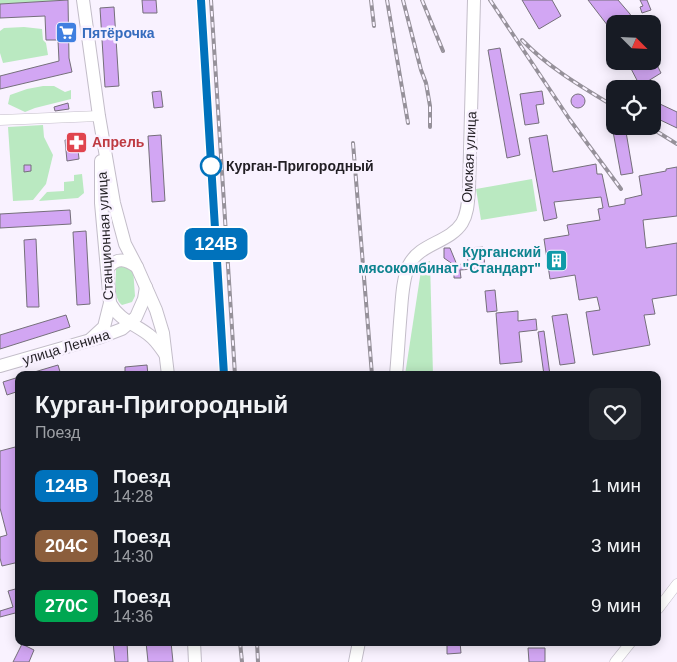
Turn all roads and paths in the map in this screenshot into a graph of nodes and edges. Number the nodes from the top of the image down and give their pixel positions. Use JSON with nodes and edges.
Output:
{"nodes":[{"id":1,"x":84,"y":0,"type":"edge"},
{"id":2,"x":474,"y":0,"type":"edge"},
{"id":3,"x":0,"y":120,"type":"edge"},
{"id":4,"x":100,"y":121,"type":"junction"},
{"id":5,"x":137,"y":267,"type":"junction"},
{"id":6,"x":108,"y":268,"type":"junction"},
{"id":7,"x":146,"y":287,"type":"junction"},
{"id":8,"x":110,"y":303,"type":"junction"},
{"id":9,"x":130,"y":324,"type":"junction"},
{"id":10,"x":91,"y":339,"type":"junction"},
{"id":11,"x":166,"y":356,"type":"junction"},
{"id":12,"x":0,"y":366,"type":"edge"},
{"id":13,"x":168,"y":371,"type":"edge"},
{"id":14,"x":396,"y":371,"type":"edge"},
{"id":15,"x":677,"y":584,"type":"edge"},
{"id":16,"x":661,"y":605,"type":"edge"},
{"id":17,"x":194,"y":646,"type":"edge"},
{"id":18,"x":358,"y":646,"type":"edge"},
{"id":19,"x":628,"y":646,"type":"edge"},
{"id":20,"x":195,"y":662,"type":"edge"},
{"id":21,"x":356,"y":662,"type":"edge"},
{"id":22,"x":615,"y":662,"type":"edge"}],
"edges":[{"from":1,"to":4,"type":"main road","name":"Станционная улица"},
{"from":2,"to":14,"type":"main road","name":"Омская улица"},
{"from":3,"to":4,"type":"street"},
{"from":4,"to":5,"type":"main road","name":"Станционная улица"},
{"from":4,"to":6,"type":"main road","name":"Станционная улица"},
{"from":5,"to":6,"type":"main road"},
{"from":5,"to":7,"type":"main road","name":"Станционная улица"},
{"from":6,"to":8,"type":"main road","name":"Станционная улица"},
{"from":7,"to":9,"type":"main road"},
{"from":7,"to":11,"type":"main road","name":"Станционная улица"},
{"from":8,"to":9,"type":"main road","name":"улица Ленина"},
{"from":8,"to":10,"type":"main road","name":"Станционная улица"},
{"from":9,"to":10,"type":"main road","name":"улица Ленина"},
{"from":9,"to":11,"type":"main road","name":"улица Ленина"},
{"from":10,"to":12,"type":"main road","name":"улица Ленина"},
{"from":11,"to":13,"type":"main road","name":"Станционная улица"},
{"from":15,"to":16,"type":"street"},
{"from":17,"to":20,"type":"main road"},
{"from":18,"to":21,"type":"main road"},
{"from":19,"to":22,"type":"street"}]}
